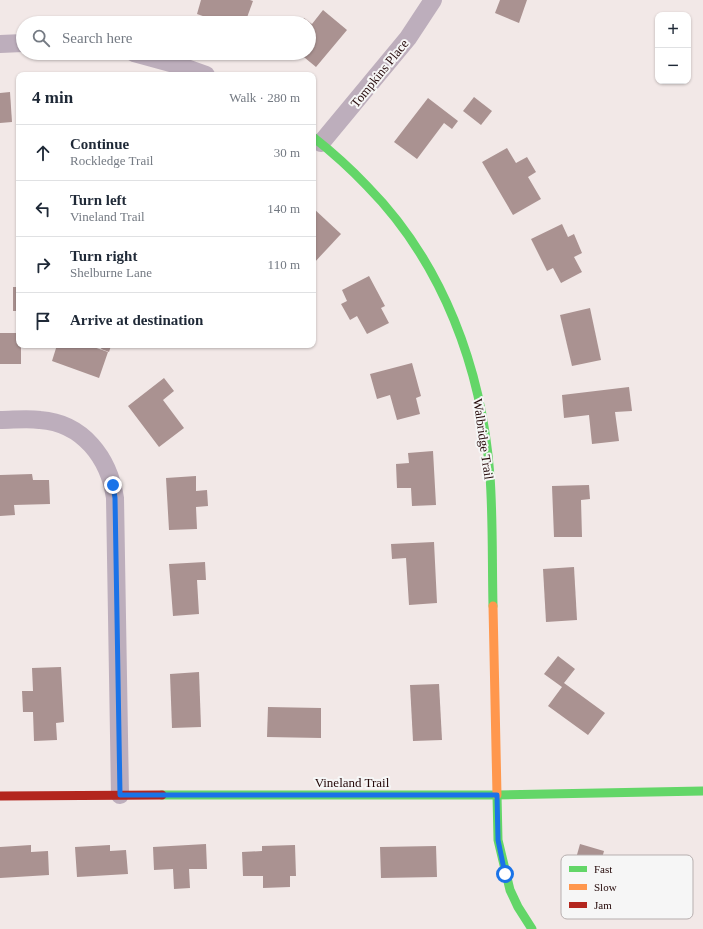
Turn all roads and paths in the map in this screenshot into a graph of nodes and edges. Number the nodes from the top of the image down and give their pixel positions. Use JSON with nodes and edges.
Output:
{"nodes":[{"id":1,"x":433,"y":0,"type":"edge"},
{"id":2,"x":16,"y":43,"type":"edge"},
{"id":3,"x":0,"y":44,"type":"edge"},
{"id":4,"x":160,"y":60,"type":"edge"},
{"id":5,"x":198,"y":72,"type":"edge"},
{"id":6,"x":317,"y":140,"type":"edge"},
{"id":7,"x":0,"y":420,"type":"edge"},
{"id":8,"x":703,"y":791,"type":"edge"},
{"id":9,"x":120,"y":795,"type":"junction"},
{"id":10,"x":497,"y":795,"type":"junction"},
{"id":11,"x":0,"y":796,"type":"edge"},
{"id":12,"x":532,"y":929,"type":"edge"}],
"edges":[{"from":1,"to":6,"type":"street","name":"Tompkins Place"},
{"from":2,"to":3,"type":"street"},
{"from":4,"to":5,"type":"street"},
{"from":6,"to":10,"type":"street","name":"Walbridge Trail"},
{"from":7,"to":9,"type":"street"},
{"from":8,"to":10,"type":"street","name":"Vineland Trail"},
{"from":9,"to":10,"type":"street","name":"Vineland Trail"},
{"from":9,"to":11,"type":"street","name":"Vineland Trail"},
{"from":10,"to":12,"type":"street","name":"Walbridge Trail"}]}
